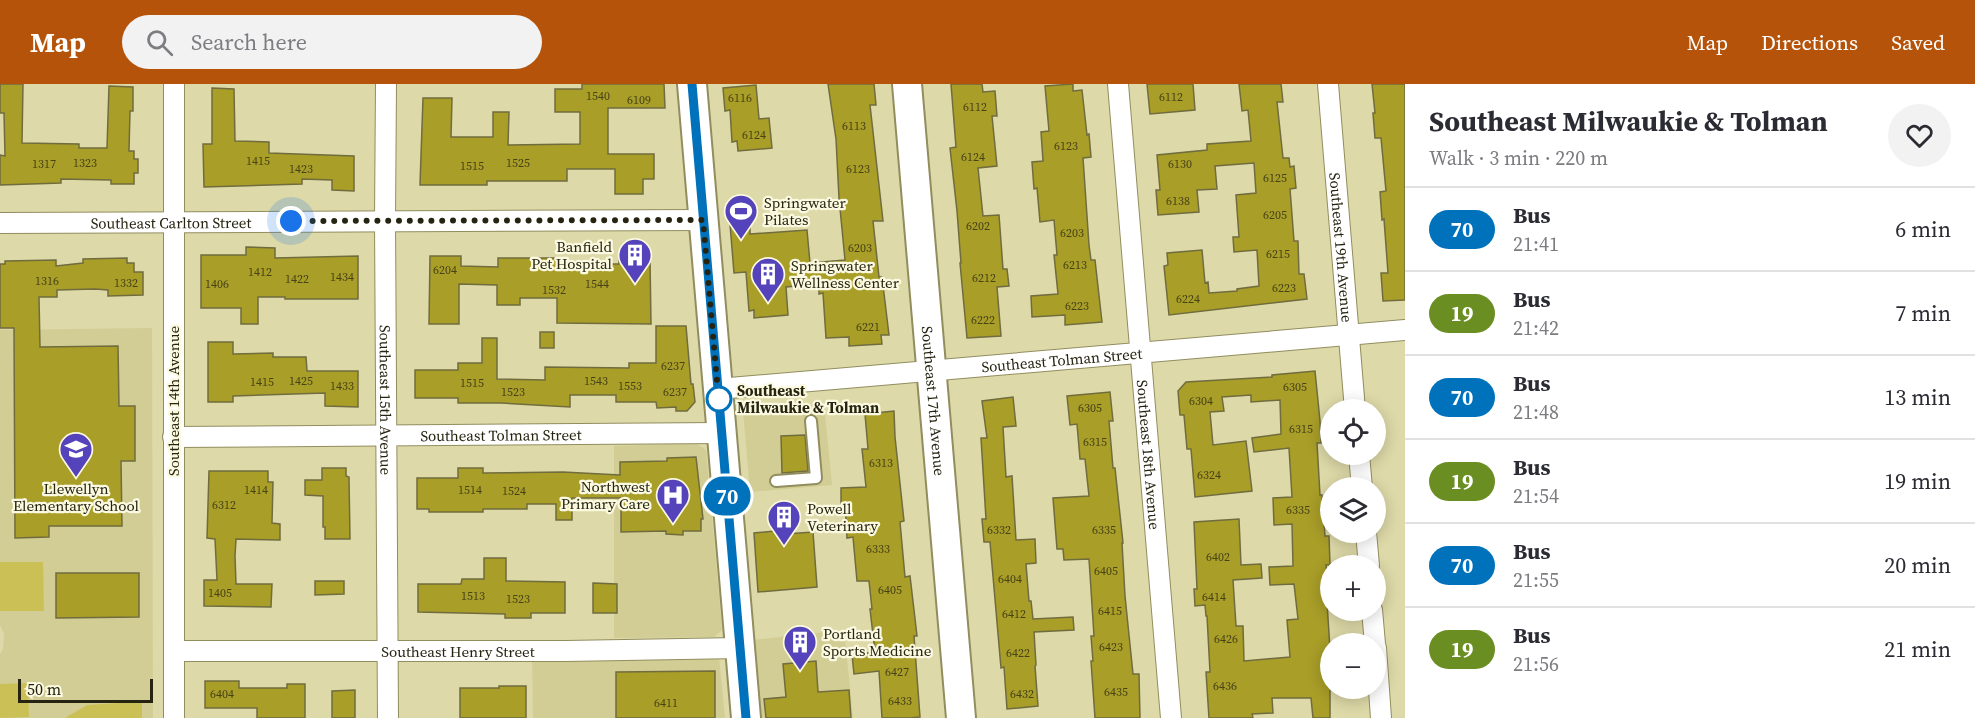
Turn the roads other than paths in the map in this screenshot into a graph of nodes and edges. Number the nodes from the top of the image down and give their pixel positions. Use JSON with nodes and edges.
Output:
{"nodes":[{"id":1,"x":174,"y":84,"type":"edge"},
{"id":2,"x":386,"y":84,"type":"edge"},
{"id":3,"x":692,"y":84,"type":"edge"},
{"id":4,"x":907,"y":84,"type":"edge"},
{"id":5,"x":1118,"y":84,"type":"edge"},
{"id":6,"x":1328,"y":84,"type":"edge"},
{"id":7,"x":385,"y":220,"type":"junction"},
{"id":8,"x":703,"y":220,"type":"junction"},
{"id":9,"x":173,"y":222,"type":"junction"},
{"id":10,"x":0,"y":223,"type":"edge"},
{"id":11,"x":1405,"y":330,"type":"edge"},
{"id":12,"x":1349,"y":335,"type":"junction"},
{"id":13,"x":1140,"y":353,"type":"junction"},
{"id":14,"x":932,"y":371,"type":"junction"},
{"id":15,"x":718,"y":389,"type":"junction"},
{"id":16,"x":1354,"y":399,"type":"edge"},
{"id":17,"x":812,"y":421,"type":"dead end"},
{"id":18,"x":721,"y":433,"type":"junction"},
{"id":19,"x":386,"y":435,"type":"junction"},
{"id":20,"x":173,"y":437,"type":"junction"},
{"id":21,"x":776,"y":481,"type":"dead end"},
{"id":22,"x":740,"y":648,"type":"junction"},
{"id":23,"x":387,"y":650,"type":"junction"},
{"id":24,"x":174,"y":651,"type":"junction"},
{"id":25,"x":1380,"y":699,"type":"edge"},
{"id":26,"x":174,"y":718,"type":"edge"},
{"id":27,"x":388,"y":718,"type":"edge"},
{"id":28,"x":746,"y":718,"type":"edge"},
{"id":29,"x":961,"y":718,"type":"edge"},
{"id":30,"x":1172,"y":718,"type":"edge"},
{"id":31,"x":1382,"y":718,"type":"edge"}],
"edges":[{"from":1,"to":9,"type":"street","name":"Southeast 14th Avenue"},
{"from":2,"to":7,"type":"street","name":"Southeast 15th Avenue"},
{"from":3,"to":8,"type":"main road"},
{"from":4,"to":14,"type":"main road","name":"Southeast 17th Avenue"},
{"from":5,"to":13,"type":"street","name":"Southeast 18th Avenue"},
{"from":6,"to":12,"type":"street","name":"Southeast 19th Avenue"},
{"from":7,"to":8,"type":"street","name":"Southeast Carlton Street"},
{"from":7,"to":9,"type":"street","name":"Southeast Carlton Street"},
{"from":7,"to":19,"type":"street","name":"Southeast 15th Avenue"},
{"from":8,"to":15,"type":"main road"},
{"from":9,"to":10,"type":"street","name":"Southeast Carlton Street"},
{"from":9,"to":20,"type":"street","name":"Southeast 14th Avenue"},
{"from":11,"to":12,"type":"street","name":"Southeast Tolman Street"},
{"from":12,"to":13,"type":"street","name":"Southeast Tolman Street"},
{"from":12,"to":16,"type":"street","name":"Southeast 19th Avenue"},
{"from":13,"to":14,"type":"street","name":"Southeast Tolman Street"},
{"from":13,"to":30,"type":"street","name":"Southeast 18th Avenue"},
{"from":14,"to":15,"type":"street","name":"Southeast Tolman Street"},
{"from":14,"to":29,"type":"main road","name":"Southeast 17th Avenue"},
{"from":15,"to":18,"type":"main road"},
{"from":17,"to":21,"type":"lane"},
{"from":18,"to":19,"type":"street","name":"Southeast Tolman Street"},
{"from":18,"to":22,"type":"main road"},
{"from":19,"to":20,"type":"street","name":"Southeast Tolman Street"},
{"from":19,"to":23,"type":"street","name":"Southeast 15th Avenue"},
{"from":20,"to":24,"type":"street","name":"Southeast 14th Avenue"},
{"from":22,"to":23,"type":"street","name":"Southeast Henry Street"},
{"from":22,"to":28,"type":"main road"},
{"from":23,"to":24,"type":"street","name":"Southeast Henry Street"},
{"from":23,"to":27,"type":"street","name":"Southeast 15th Avenue"},
{"from":24,"to":26,"type":"street","name":"Southeast 14th Avenue"},
{"from":25,"to":31,"type":"street"}]}
